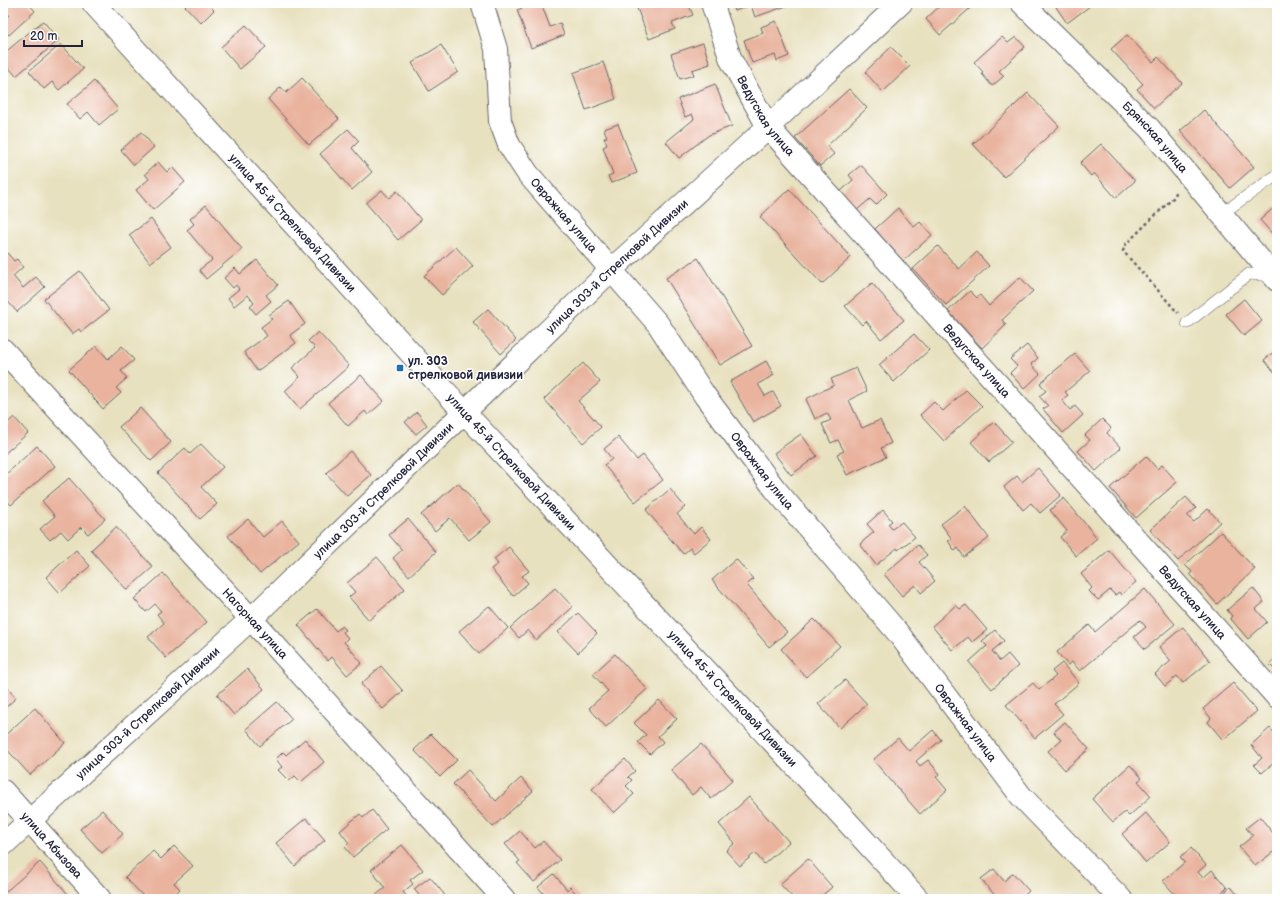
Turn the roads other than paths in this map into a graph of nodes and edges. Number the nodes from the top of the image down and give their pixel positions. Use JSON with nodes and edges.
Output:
{"nodes":[{"id":1,"x":93,"y":3,"type":"edge"},
{"id":2,"x":482,"y":3,"type":"edge"},
{"id":3,"x":712,"y":3,"type":"edge"},
{"id":4,"x":901,"y":3,"type":"edge"},
{"id":5,"x":1022,"y":3,"type":"edge"},
{"id":6,"x":768,"y":127,"type":"junction"},
{"id":7,"x":1277,"y":175,"type":"edge"},
{"id":8,"x":1221,"y":214,"type":"junction"},
{"id":9,"x":612,"y":269,"type":"junction"},
{"id":10,"x":1275,"y":278,"type":"edge"},
{"id":11,"x":1187,"y":324,"type":"road end"},
{"id":12,"x":3,"y":350,"type":"edge"},
{"id":13,"x":464,"y":412,"type":"junction"},
{"id":14,"x":251,"y":619,"type":"junction"},
{"id":15,"x":1277,"y":697,"type":"edge"},
{"id":16,"x":3,"y":791,"type":"edge"},
{"id":17,"x":29,"y":821,"type":"junction"},
{"id":18,"x":3,"y":845,"type":"edge"},
{"id":19,"x":100,"y":899,"type":"edge"},
{"id":20,"x":504,"y":899,"type":"edge"},
{"id":21,"x":918,"y":899,"type":"edge"},
{"id":22,"x":1121,"y":899,"type":"edge"}],
"edges":[{"from":1,"to":13,"type":"street","name":"улица 45-й Стрелковой Дивизии"},
{"from":2,"to":9,"type":"street","name":"Овражная улица"},
{"from":3,"to":6,"type":"street","name":"Ведугская улица"},
{"from":4,"to":6,"type":"street","name":"улица 303-й Стрелковой Дивизии"},
{"from":5,"to":8,"type":"street","name":"Брянская улица"},
{"from":6,"to":9,"type":"street","name":"улица 303-й Стрелковой Дивизии"},
{"from":6,"to":15,"type":"street","name":"Ведугская улица"},
{"from":7,"to":8,"type":"lane"},
{"from":8,"to":10,"type":"street","name":"Брянская улица"},
{"from":9,"to":13,"type":"street","name":"улица 303-й Стрелковой Дивизии"},
{"from":9,"to":22,"type":"street","name":"Овражная улица"},
{"from":10,"to":11,"type":"lane"},
{"from":12,"to":14,"type":"street","name":"Нагорная улица"},
{"from":13,"to":14,"type":"street","name":"улица 303-й Стрелковой Дивизии"},
{"from":13,"to":21,"type":"street","name":"улица 45-й Стрелковой Дивизии"},
{"from":14,"to":17,"type":"street","name":"улица 303-й Стрелковой Дивизии"},
{"from":14,"to":20,"type":"street","name":"Нагорная улица"},
{"from":16,"to":17,"type":"street","name":"улица Абызова"},
{"from":17,"to":18,"type":"street","name":"улица 303-й Стрелковой Дивизии"},
{"from":17,"to":19,"type":"street","name":"улица Абызова"}]}
